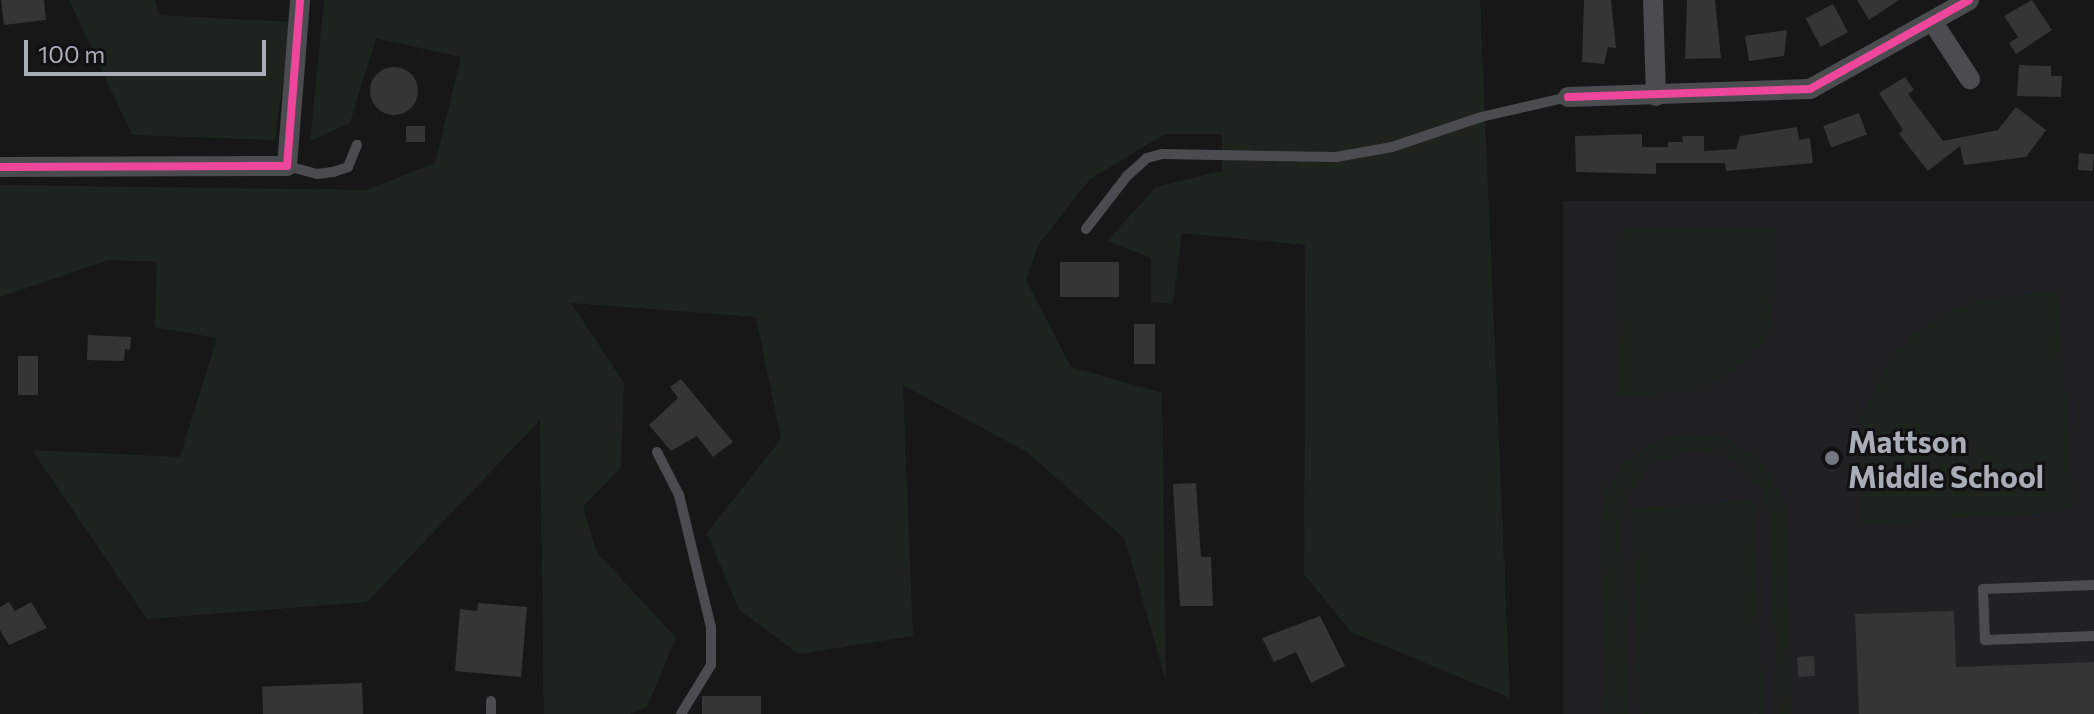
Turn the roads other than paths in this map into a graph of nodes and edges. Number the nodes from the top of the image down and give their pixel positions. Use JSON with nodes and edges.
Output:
{"nodes":[{"id":1,"x":300,"y":0,"type":"edge"},
{"id":2,"x":1653,"y":0,"type":"edge"},
{"id":3,"x":1969,"y":0,"type":"edge"},
{"id":4,"x":1934,"y":24,"type":"junction"},
{"id":5,"x":1970,"y":79,"type":"dead end"},
{"id":6,"x":1656,"y":96,"type":"junction"},
{"id":7,"x":1568,"y":97,"type":"joint"},
{"id":8,"x":357,"y":145,"type":"dead end"},
{"id":9,"x":287,"y":166,"type":"junction"},
{"id":10,"x":0,"y":167,"type":"edge"},
{"id":11,"x":1086,"y":229,"type":"dead end"},
{"id":12,"x":657,"y":452,"type":"dead end"},
{"id":13,"x":2094,"y":585,"type":"edge"},
{"id":14,"x":2094,"y":636,"type":"edge"},
{"id":15,"x":491,"y":701,"type":"dead end"},
{"id":16,"x":491,"y":714,"type":"edge"},
{"id":17,"x":681,"y":714,"type":"edge"}],
"edges":[{"from":1,"to":9,"type":"street"},
{"from":2,"to":6,"type":"street"},
{"from":3,"to":4,"type":"street"},
{"from":4,"to":5,"type":"street"},
{"from":4,"to":6,"type":"street"},
{"from":6,"to":7,"type":"street"},
{"from":7,"to":11,"type":"lane"},
{"from":8,"to":9,"type":"lane"},
{"from":9,"to":10,"type":"street"},
{"from":12,"to":17,"type":"lane"},
{"from":13,"to":14,"type":"lane"},
{"from":15,"to":16,"type":"lane"}]}
